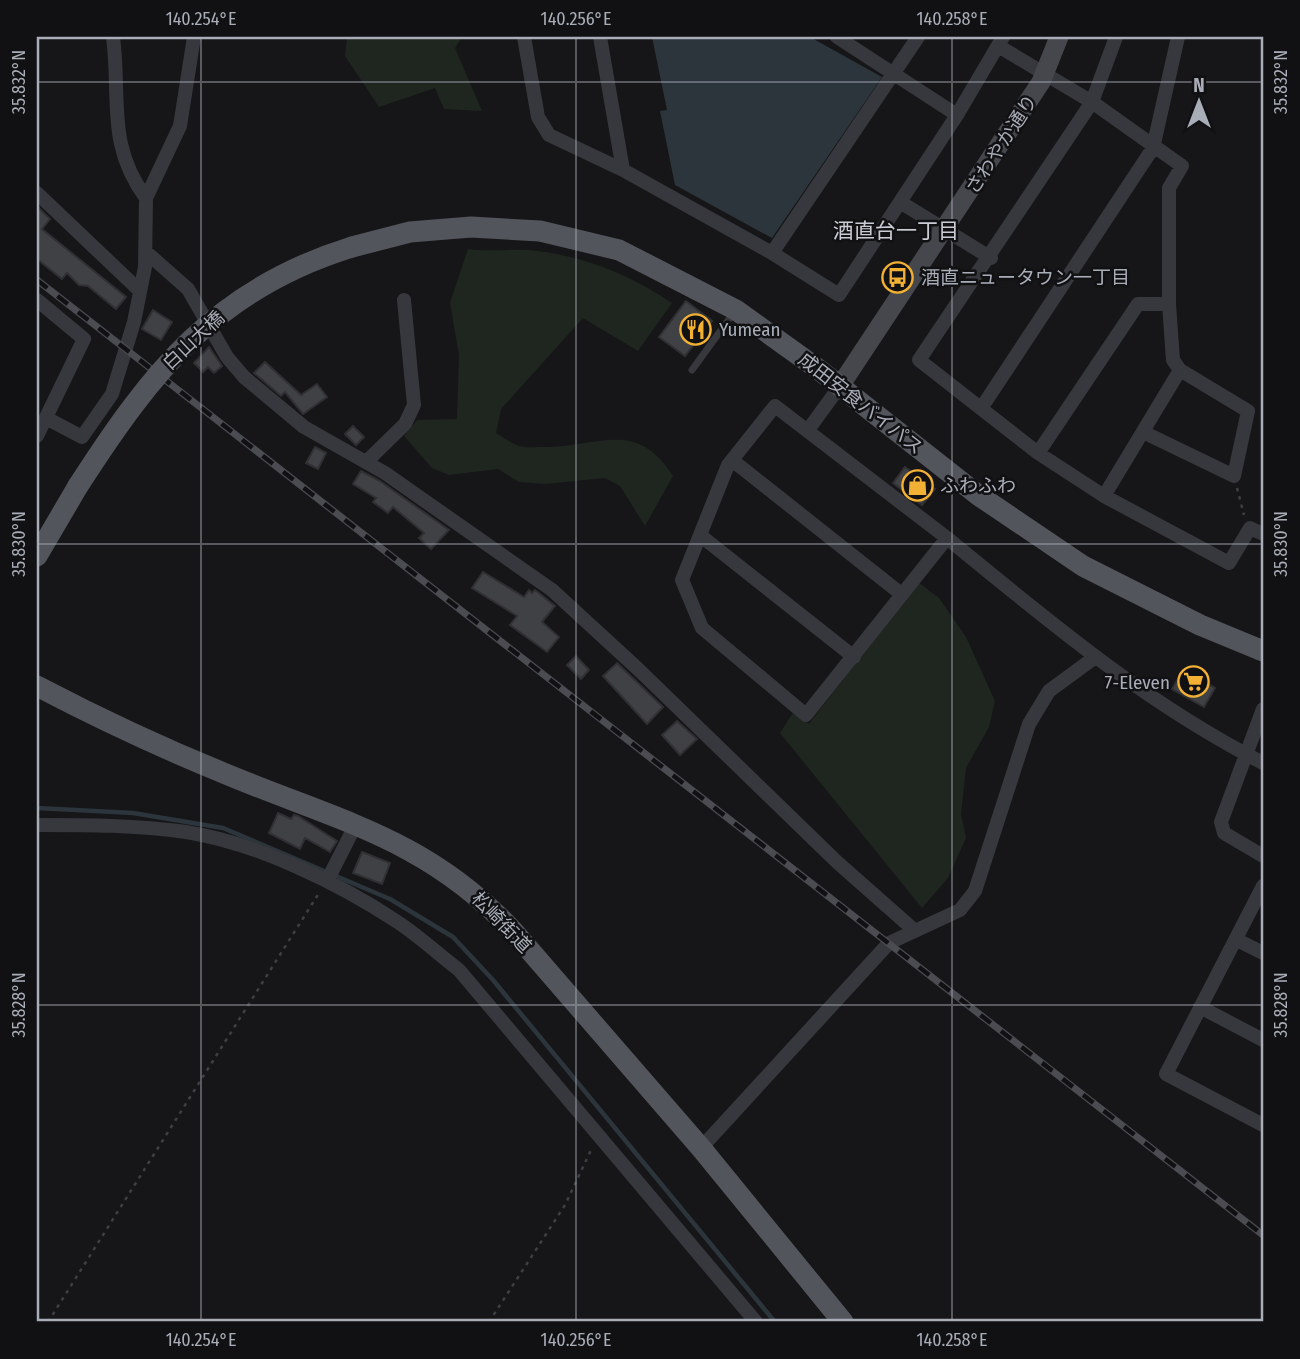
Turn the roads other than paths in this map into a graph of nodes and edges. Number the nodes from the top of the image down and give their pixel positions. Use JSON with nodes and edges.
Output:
{"nodes":[{"id":1,"x":113,"y":37,"type":"edge"},
{"id":2,"x":194,"y":37,"type":"edge"},
{"id":3,"x":526,"y":37,"type":"edge"},
{"id":4,"x":600,"y":37,"type":"edge"},
{"id":5,"x":837,"y":37,"type":"edge"},
{"id":6,"x":918,"y":37,"type":"edge"},
{"id":7,"x":1059,"y":37,"type":"edge"},
{"id":8,"x":1116,"y":37,"type":"edge"},
{"id":9,"x":1178,"y":37,"type":"edge"},
{"id":10,"x":1002,"y":42,"type":"edge"},
{"id":11,"x":1046,"y":73,"type":"junction"},
{"id":12,"x":894,"y":75,"type":"junction"},
{"id":13,"x":1092,"y":102,"type":"junction"},
{"id":14,"x":957,"y":115,"type":"junction"},
{"id":15,"x":1153,"y":148,"type":"junction"},
{"id":16,"x":623,"y":170,"type":"junction"},
{"id":17,"x":37,"y":193,"type":"edge"},
{"id":18,"x":146,"y":198,"type":"junction"},
{"id":19,"x":900,"y":202,"type":"junction"},
{"id":20,"x":945,"y":230,"type":"junction"},
{"id":21,"x":352,"y":247,"type":"joint"},
{"id":22,"x":146,"y":252,"type":"junction"},
{"id":23,"x":772,"y":253,"type":"junction"},
{"id":24,"x":990,"y":258,"type":"junction"},
{"id":25,"x":140,"y":291,"type":"junction"},
{"id":26,"x":37,"y":300,"type":"edge"},
{"id":27,"x":404,"y":300,"type":"dead end"},
{"id":28,"x":1169,"y":304,"type":"junction"},
{"id":29,"x":736,"y":310,"type":"junction"},
{"id":30,"x":692,"y":370,"type":"dead end"},
{"id":31,"x":1180,"y":370,"type":"junction"},
{"id":32,"x":840,"y":386,"type":"junction"},
{"id":33,"x":37,"y":399,"type":"edge"},
{"id":34,"x":982,"y":407,"type":"junction"},
{"id":35,"x":48,"y":413,"type":"junction"},
{"id":36,"x":808,"y":429,"type":"junction"},
{"id":37,"x":1143,"y":432,"type":"junction"},
{"id":38,"x":37,"y":436,"type":"edge"},
{"id":39,"x":1038,"y":453,"type":"junction"},
{"id":40,"x":732,"y":460,"type":"junction"},
{"id":41,"x":366,"y":462,"type":"junction"},
{"id":42,"x":1104,"y":496,"type":"junction"},
{"id":43,"x":1263,"y":534,"type":"edge"},
{"id":44,"x":701,"y":536,"type":"junction"},
{"id":45,"x":947,"y":538,"type":"junction"},
{"id":46,"x":37,"y":556,"type":"edge"},
{"id":47,"x":900,"y":593,"type":"junction"},
{"id":48,"x":1263,"y":651,"type":"edge"},
{"id":49,"x":854,"y":657,"type":"junction"},
{"id":50,"x":1094,"y":658,"type":"junction"},
{"id":51,"x":37,"y":686,"type":"edge"},
{"id":52,"x":1263,"y":709,"type":"edge"},
{"id":53,"x":1245,"y":754,"type":"junction"},
{"id":54,"x":1263,"y":763,"type":"edge"},
{"id":55,"x":356,"y":824,"type":"junction"},
{"id":56,"x":37,"y":825,"type":"edge"},
{"id":57,"x":1263,"y":856,"type":"edge"},
{"id":58,"x":331,"y":874,"type":"junction"},
{"id":59,"x":1263,"y":886,"type":"edge"},
{"id":60,"x":914,"y":930,"type":"junction"},
{"id":61,"x":1237,"y":940,"type":"junction"},
{"id":62,"x":1263,"y":953,"type":"edge"},
{"id":63,"x":1200,"y":1007,"type":"junction"},
{"id":64,"x":1263,"y":1040,"type":"edge"},
{"id":65,"x":1263,"y":1125,"type":"edge"},
{"id":66,"x":701,"y":1148,"type":"junction"},
{"id":67,"x":756,"y":1322,"type":"edge"},
{"id":68,"x":843,"y":1322,"type":"edge"}],
"edges":[{"from":1,"to":18,"type":"street"},
{"from":2,"to":18,"type":"street"},
{"from":3,"to":16,"type":"street"},
{"from":4,"to":16,"type":"street"},
{"from":5,"to":12,"type":"street"},
{"from":6,"to":12,"type":"street"},
{"from":7,"to":11,"type":"street","name":"さわやか通り"},
{"from":8,"to":13,"type":"street"},
{"from":9,"to":15,"type":"street"},
{"from":10,"to":11,"type":"street"},
{"from":10,"to":14,"type":"street"},
{"from":11,"to":13,"type":"street"},
{"from":11,"to":20,"type":"street","name":"さわやか通り"},
{"from":12,"to":14,"type":"street"},
{"from":12,"to":23,"type":"street"},
{"from":13,"to":15,"type":"street"},
{"from":13,"to":24,"type":"street"},
{"from":14,"to":19,"type":"street"},
{"from":15,"to":28,"type":"street"},
{"from":15,"to":34,"type":"street"},
{"from":16,"to":23,"type":"street"},
{"from":17,"to":25,"type":"street"},
{"from":18,"to":22,"type":"street"},
{"from":19,"to":20,"type":"street"},
{"from":19,"to":23,"type":"street"},
{"from":20,"to":24,"type":"street"},
{"from":20,"to":32,"type":"street","name":"さわやか通り"},
{"from":21,"to":29,"type":"main road","name":"成田安食バイパス"},
{"from":21,"to":46,"type":"main road","name":"白山大橋","bridge":true},
{"from":22,"to":25,"type":"street"},
{"from":22,"to":41,"type":"street"},
{"from":24,"to":34,"type":"street"},
{"from":25,"to":35,"type":"street"},
{"from":26,"to":35,"type":"street"},
{"from":27,"to":41,"type":"street"},
{"from":28,"to":31,"type":"street"},
{"from":28,"to":39,"type":"street"},
{"from":29,"to":30,"type":"lane"},
{"from":29,"to":32,"type":"main road","name":"成田安食バイパス"},
{"from":31,"to":37,"type":"street"},
{"from":31,"to":37,"type":"street"},
{"from":32,"to":36,"type":"street"},
{"from":32,"to":48,"type":"main road","name":"成田安食バイパス"},
{"from":33,"to":35,"type":"street"},
{"from":34,"to":39,"type":"street"},
{"from":35,"to":38,"type":"street"},
{"from":36,"to":40,"type":"street"},
{"from":36,"to":45,"type":"street"},
{"from":37,"to":42,"type":"street"},
{"from":39,"to":42,"type":"street"},
{"from":40,"to":44,"type":"street"},
{"from":40,"to":47,"type":"street"},
{"from":41,"to":60,"type":"street"},
{"from":42,"to":43,"type":"street"},
{"from":44,"to":49,"type":"street"},
{"from":44,"to":49,"type":"street"},
{"from":45,"to":47,"type":"street"},
{"from":45,"to":50,"type":"street"},
{"from":47,"to":49,"type":"street"},
{"from":50,"to":53,"type":"street"},
{"from":50,"to":60,"type":"street"},
{"from":51,"to":55,"type":"main road","name":"松崎街道"},
{"from":52,"to":53,"type":"street"},
{"from":53,"to":54,"type":"street"},
{"from":53,"to":57,"type":"street"},
{"from":55,"to":58,"type":"street"},
{"from":55,"to":66,"type":"main road","name":"松崎街道"},
{"from":56,"to":58,"type":"street"},
{"from":58,"to":67,"type":"street"},
{"from":59,"to":61,"type":"street"},
{"from":60,"to":66,"type":"street"},
{"from":61,"to":62,"type":"street"},
{"from":61,"to":63,"type":"street"},
{"from":63,"to":64,"type":"street"},
{"from":63,"to":65,"type":"street"},
{"from":66,"to":68,"type":"main road","name":"松崎街道"}]}
